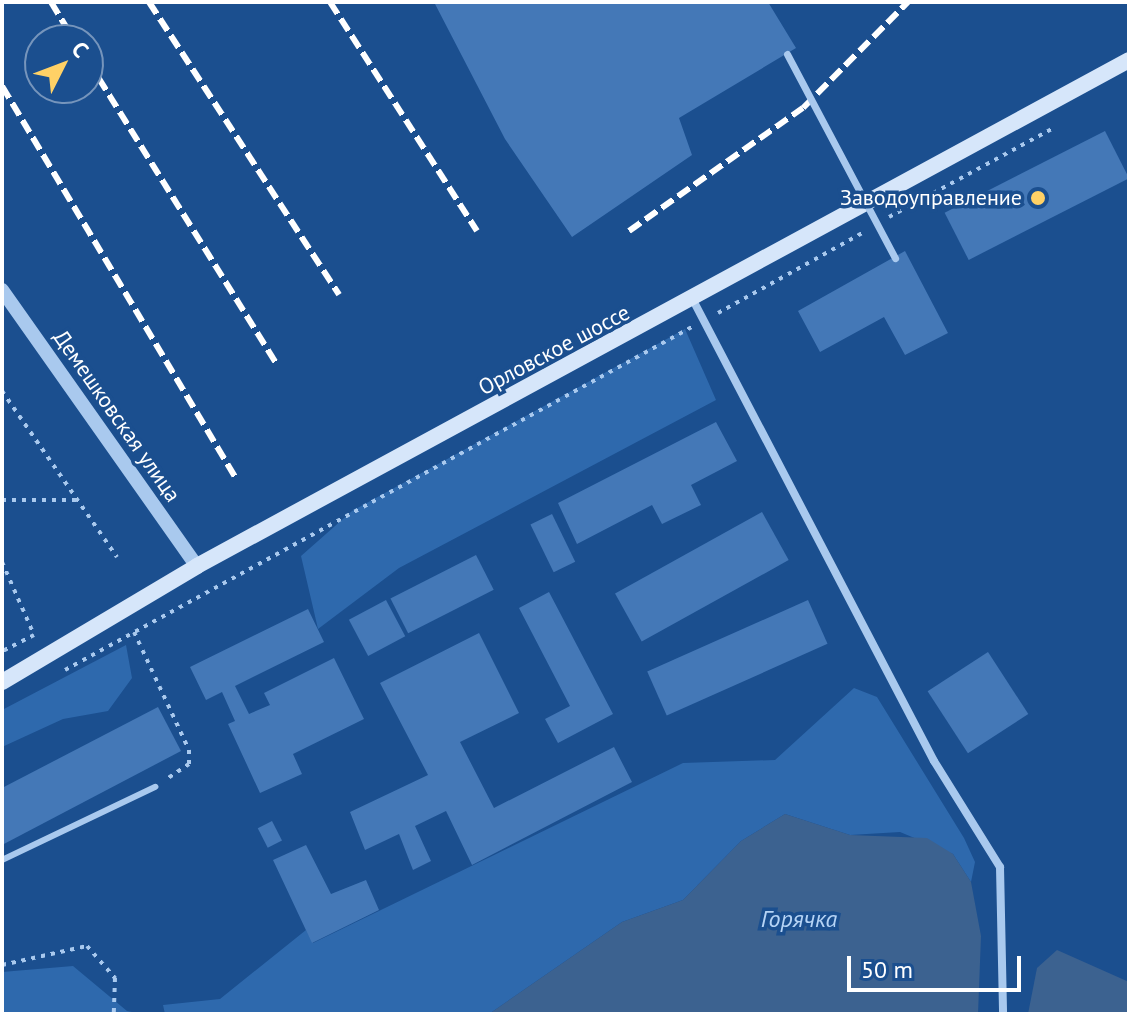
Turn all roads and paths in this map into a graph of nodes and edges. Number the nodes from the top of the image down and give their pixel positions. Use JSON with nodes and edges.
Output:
{"nodes":[{"id":1,"x":787,"y":54,"type":"dead end"},
{"id":2,"x":1129,"y":60,"type":"edge"},
{"id":3,"x":1052,"y":129,"type":"dead end"},
{"id":4,"x":883,"y":221,"type":"dead end"},
{"id":5,"x":870,"y":228,"type":"dead end"},
{"id":6,"x":895,"y":258,"type":"dead end"},
{"id":7,"x":2,"y":290,"type":"edge"},
{"id":8,"x":693,"y":300,"type":"junction"},
{"id":9,"x":707,"y":319,"type":"junction"},
{"id":10,"x":2,"y":391,"type":"edge"},
{"id":11,"x":2,"y":500,"type":"edge"},
{"id":12,"x":82,"y":500,"type":"junction"},
{"id":13,"x":117,"y":557,"type":"dead end"},
{"id":14,"x":2,"y":562,"type":"edge"},
{"id":15,"x":197,"y":566,"type":"junction"},
{"id":16,"x":2,"y":570,"type":"edge"},
{"id":17,"x":8,"y":577,"type":"junction"},
{"id":18,"x":134,"y":632,"type":"junction"},
{"id":19,"x":2,"y":651,"type":"edge"},
{"id":20,"x":52,"y":677,"type":"dead end"},
{"id":21,"x":2,"y":682,"type":"edge"},
{"id":22,"x":155,"y":787,"type":"joint"},
{"id":23,"x":2,"y":860,"type":"edge"},
{"id":24,"x":2,"y":965,"type":"edge"},
{"id":25,"x":114,"y":1014,"type":"edge"},
{"id":26,"x":1003,"y":1014,"type":"edge"}],
"edges":[{"from":1,"to":6,"type":"street","bridge":true},
{"from":2,"to":8,"type":"main road","name":"Орловское шоссе"},
{"from":3,"to":4,"type":"path"},
{"from":5,"to":9,"type":"path"},
{"from":7,"to":15,"type":"street","name":"Демешковская улица"},
{"from":8,"to":9,"type":"street"},
{"from":8,"to":15,"type":"main road","name":"Орловское шоссе"},
{"from":9,"to":18,"type":"path"},
{"from":9,"to":26,"type":"street"},
{"from":10,"to":12,"type":"path"},
{"from":11,"to":12,"type":"path"},
{"from":12,"to":13,"type":"path"},
{"from":14,"to":17,"type":"path"},
{"from":15,"to":21,"type":"main road","name":"Орловское шоссе"},
{"from":16,"to":17,"type":"path"},
{"from":17,"to":19,"type":"path"},
{"from":18,"to":20,"type":"path"},
{"from":18,"to":22,"type":"path"},
{"from":22,"to":23,"type":"lane"},
{"from":24,"to":25,"type":"path"}]}
